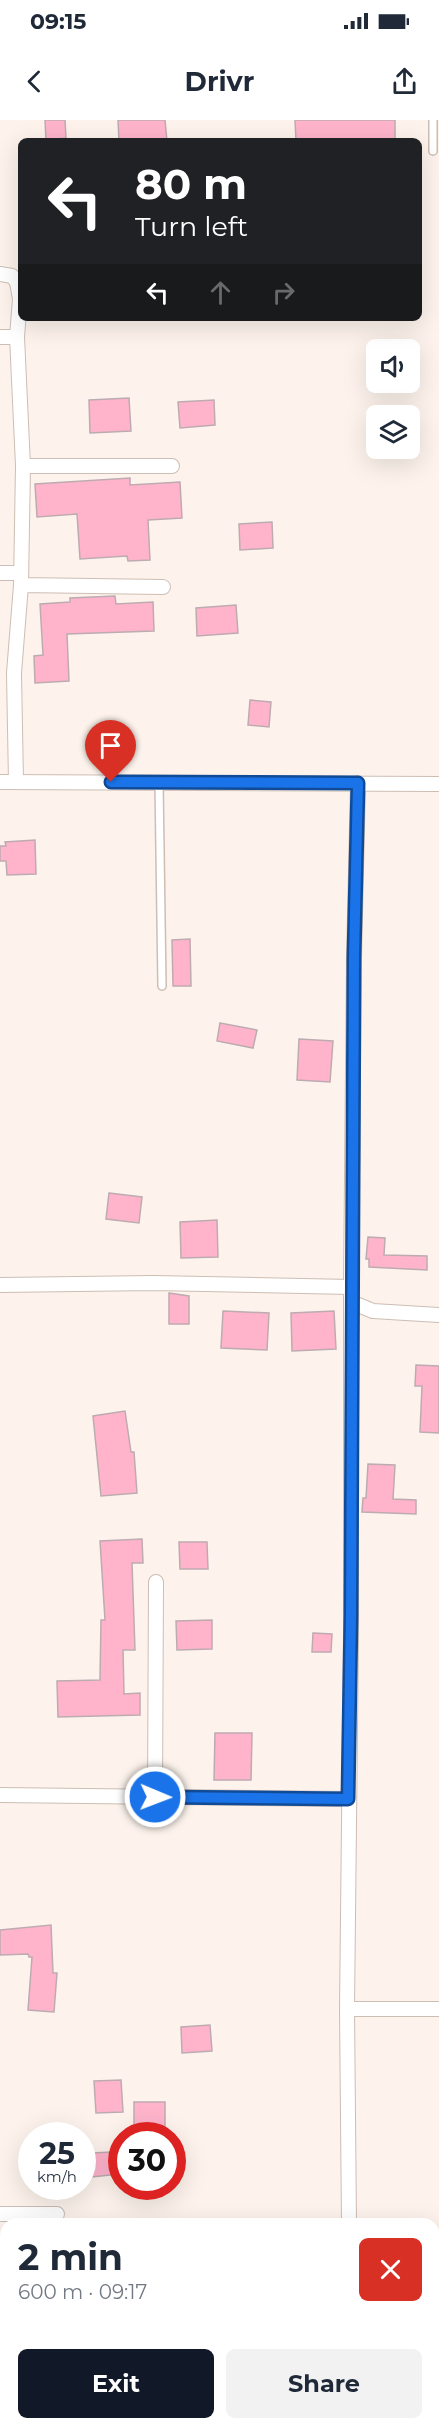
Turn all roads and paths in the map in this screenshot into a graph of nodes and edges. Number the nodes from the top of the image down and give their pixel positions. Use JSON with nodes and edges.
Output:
{"nodes":[{"id":1,"x":433,"y":120,"type":"edge"},
{"id":2,"x":433,"y":151,"type":"dead end"},
{"id":3,"x":0,"y":274,"type":"edge"},
{"id":4,"x":18,"y":288,"type":"edge"},
{"id":5,"x":18,"y":321,"type":"edge"},
{"id":6,"x":0,"y":337,"type":"edge"},
{"id":7,"x":17,"y":337,"type":"junction"},
{"id":8,"x":23,"y":466,"type":"junction"},
{"id":9,"x":172,"y":466,"type":"dead end"},
{"id":10,"x":0,"y":573,"type":"edge"},
{"id":11,"x":21,"y":579,"type":"junction"},
{"id":12,"x":162,"y":587,"type":"dead end"},
{"id":13,"x":7,"y":673,"type":"edge"},
{"id":14,"x":0,"y":782,"type":"edge"},
{"id":15,"x":16,"y":782,"type":"junction"},
{"id":16,"x":159,"y":782,"type":"junction"},
{"id":17,"x":358,"y":783,"type":"junction"},
{"id":18,"x":439,"y":784,"type":"edge"},
{"id":19,"x":162,"y":987,"type":"dead end"},
{"id":20,"x":0,"y":1285,"type":"edge"},
{"id":21,"x":351,"y":1287,"type":"junction"},
{"id":22,"x":351,"y":1302,"type":"junction"},
{"id":23,"x":439,"y":1315,"type":"edge"},
{"id":24,"x":156,"y":1582,"type":"dead end"},
{"id":25,"x":0,"y":1796,"type":"edge"},
{"id":26,"x":155,"y":1797,"type":"junction"},
{"id":27,"x":348,"y":1799,"type":"junction"},
{"id":28,"x":347,"y":2009,"type":"junction"},
{"id":29,"x":439,"y":2009,"type":"edge"},
{"id":30,"x":0,"y":2214,"type":"edge"},
{"id":31,"x":57,"y":2214,"type":"dead end"},
{"id":32,"x":349,"y":2218,"type":"edge"}],
"edges":[{"from":1,"to":2,"type":"lane"},
{"from":3,"to":4,"type":"street"},
{"from":5,"to":7,"type":"street"},
{"from":6,"to":7,"type":"street"},
{"from":7,"to":8,"type":"street"},
{"from":8,"to":9,"type":"street"},
{"from":8,"to":11,"type":"street"},
{"from":10,"to":11,"type":"street"},
{"from":11,"to":12,"type":"street"},
{"from":11,"to":13,"type":"street"},
{"from":13,"to":15,"type":"street"},
{"from":14,"to":15,"type":"street"},
{"from":15,"to":16,"type":"street"},
{"from":16,"to":17,"type":"street"},
{"from":16,"to":19,"type":"lane"},
{"from":17,"to":18,"type":"street"},
{"from":17,"to":21,"type":"street"},
{"from":20,"to":21,"type":"street"},
{"from":21,"to":22,"type":"street"},
{"from":22,"to":23,"type":"street"},
{"from":22,"to":27,"type":"street"},
{"from":24,"to":26,"type":"street"},
{"from":25,"to":26,"type":"street"},
{"from":26,"to":27,"type":"street"},
{"from":27,"to":28,"type":"street"},
{"from":28,"to":29,"type":"street"},
{"from":28,"to":32,"type":"street"},
{"from":30,"to":31,"type":"street"}]}
